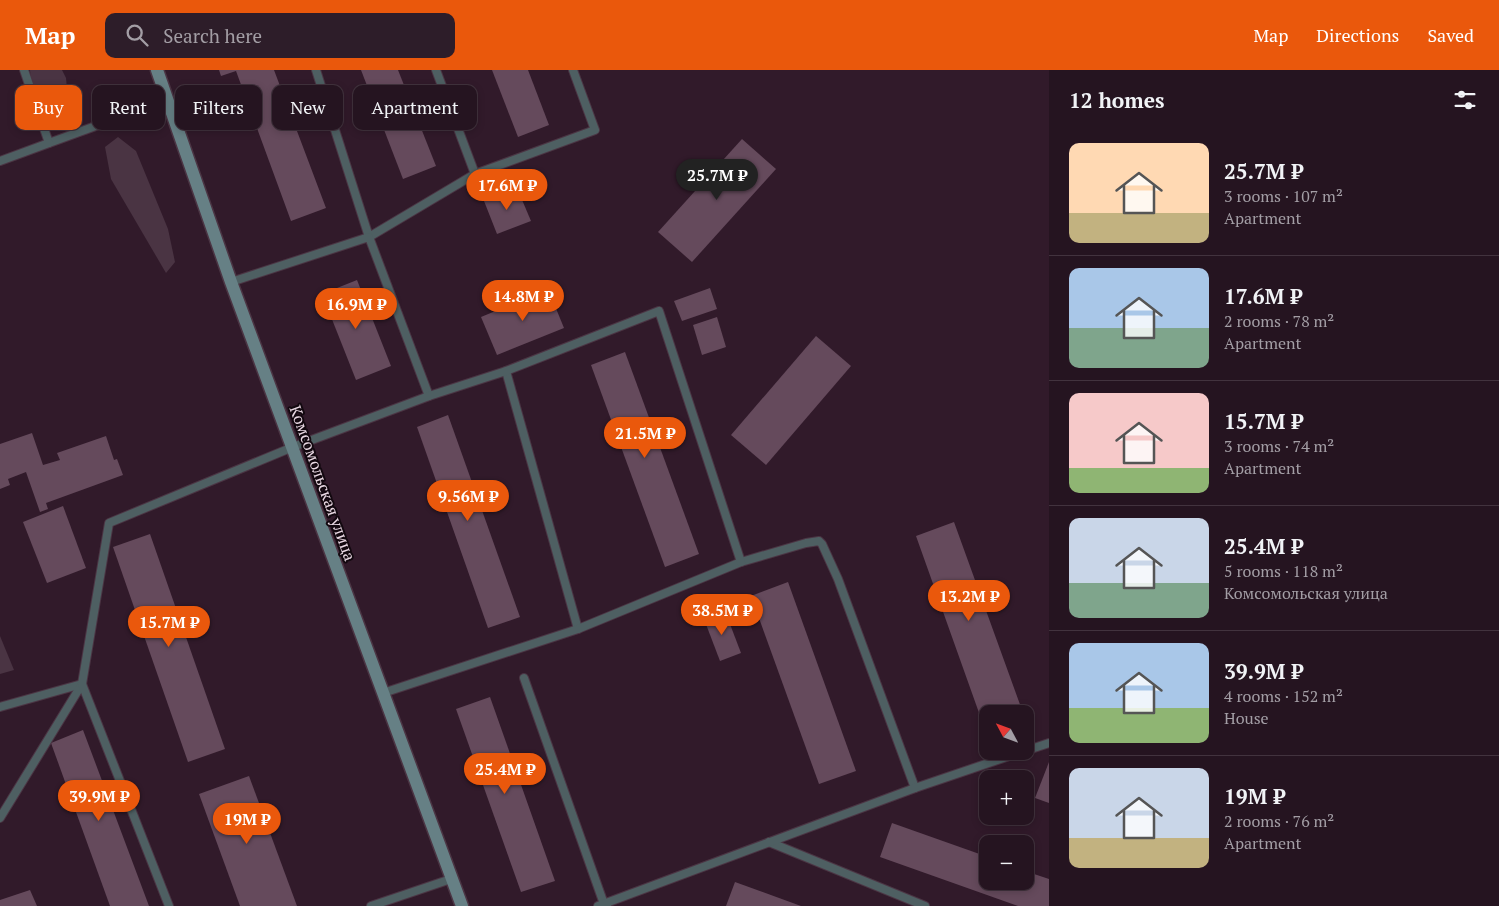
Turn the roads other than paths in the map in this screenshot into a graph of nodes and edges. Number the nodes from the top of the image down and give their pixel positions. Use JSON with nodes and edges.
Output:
{"nodes":[{"id":1,"x":24,"y":70,"type":"edge"},
{"id":2,"x":157,"y":70,"type":"edge"},
{"id":3,"x":316,"y":70,"type":"edge"},
{"id":4,"x":436,"y":70,"type":"edge"},
{"id":5,"x":573,"y":70,"type":"edge"},
{"id":6,"x":167,"y":100,"type":"junction"},
{"id":7,"x":49,"y":143,"type":"junction"},
{"id":8,"x":0,"y":161,"type":"edge"},
{"id":9,"x":475,"y":174,"type":"junction"},
{"id":10,"x":369,"y":237,"type":"junction"},
{"id":11,"x":231,"y":282,"type":"junction"},
{"id":12,"x":506,"y":371,"type":"junction"},
{"id":13,"x":429,"y":396,"type":"junction"},
{"id":14,"x":293,"y":447,"type":"junction"},
{"id":15,"x":741,"y":562,"type":"junction"},
{"id":16,"x":578,"y":629,"type":"junction"},
{"id":17,"x":524,"y":678,"type":"dead end"},
{"id":18,"x":82,"y":684,"type":"junction"},
{"id":19,"x":383,"y":693,"type":"junction"},
{"id":20,"x":0,"y":708,"type":"edge"},
{"id":21,"x":1049,"y":743,"type":"edge"},
{"id":22,"x":1034,"y":748,"type":"edge"},
{"id":23,"x":997,"y":760,"type":"edge"},
{"id":24,"x":915,"y":788,"type":"junction"},
{"id":25,"x":0,"y":818,"type":"edge"},
{"id":26,"x":769,"y":842,"type":"junction"},
{"id":27,"x":452,"y":879,"type":"junction"},
{"id":28,"x":604,"y":905,"type":"edge"},
{"id":29,"x":169,"y":906,"type":"edge"},
{"id":30,"x":372,"y":906,"type":"edge"},
{"id":31,"x":462,"y":906,"type":"edge"},
{"id":32,"x":925,"y":906,"type":"edge"}],
"edges":[{"from":1,"to":7,"type":"lane"},
{"from":2,"to":6,"type":"main road","name":"Комсомольская улица"},
{"from":3,"to":10,"type":"lane"},
{"from":4,"to":9,"type":"lane"},
{"from":5,"to":9,"type":"lane"},
{"from":6,"to":7,"type":"lane"},
{"from":6,"to":11,"type":"main road","name":"Комсомольская улица"},
{"from":7,"to":8,"type":"lane"},
{"from":9,"to":10,"type":"lane"},
{"from":10,"to":11,"type":"lane"},
{"from":10,"to":13,"type":"lane"},
{"from":11,"to":14,"type":"main road","name":"Комсомольская улица"},
{"from":12,"to":13,"type":"lane"},
{"from":12,"to":15,"type":"lane"},
{"from":12,"to":16,"type":"lane"},
{"from":13,"to":14,"type":"lane"},
{"from":14,"to":18,"type":"lane"},
{"from":14,"to":19,"type":"main road","name":"Комсомольская улица"},
{"from":15,"to":16,"type":"lane"},
{"from":15,"to":24,"type":"lane"},
{"from":16,"to":19,"type":"lane"},
{"from":17,"to":28,"type":"lane"},
{"from":18,"to":20,"type":"lane"},
{"from":18,"to":25,"type":"lane"},
{"from":18,"to":29,"type":"lane"},
{"from":19,"to":27,"type":"main road","name":"Комсомольская улица"},
{"from":21,"to":22,"type":"lane"},
{"from":23,"to":24,"type":"lane"},
{"from":24,"to":26,"type":"lane"},
{"from":26,"to":28,"type":"lane"},
{"from":26,"to":32,"type":"lane"},
{"from":27,"to":30,"type":"lane"},
{"from":27,"to":31,"type":"main road","name":"Комсомольская улица"}]}
